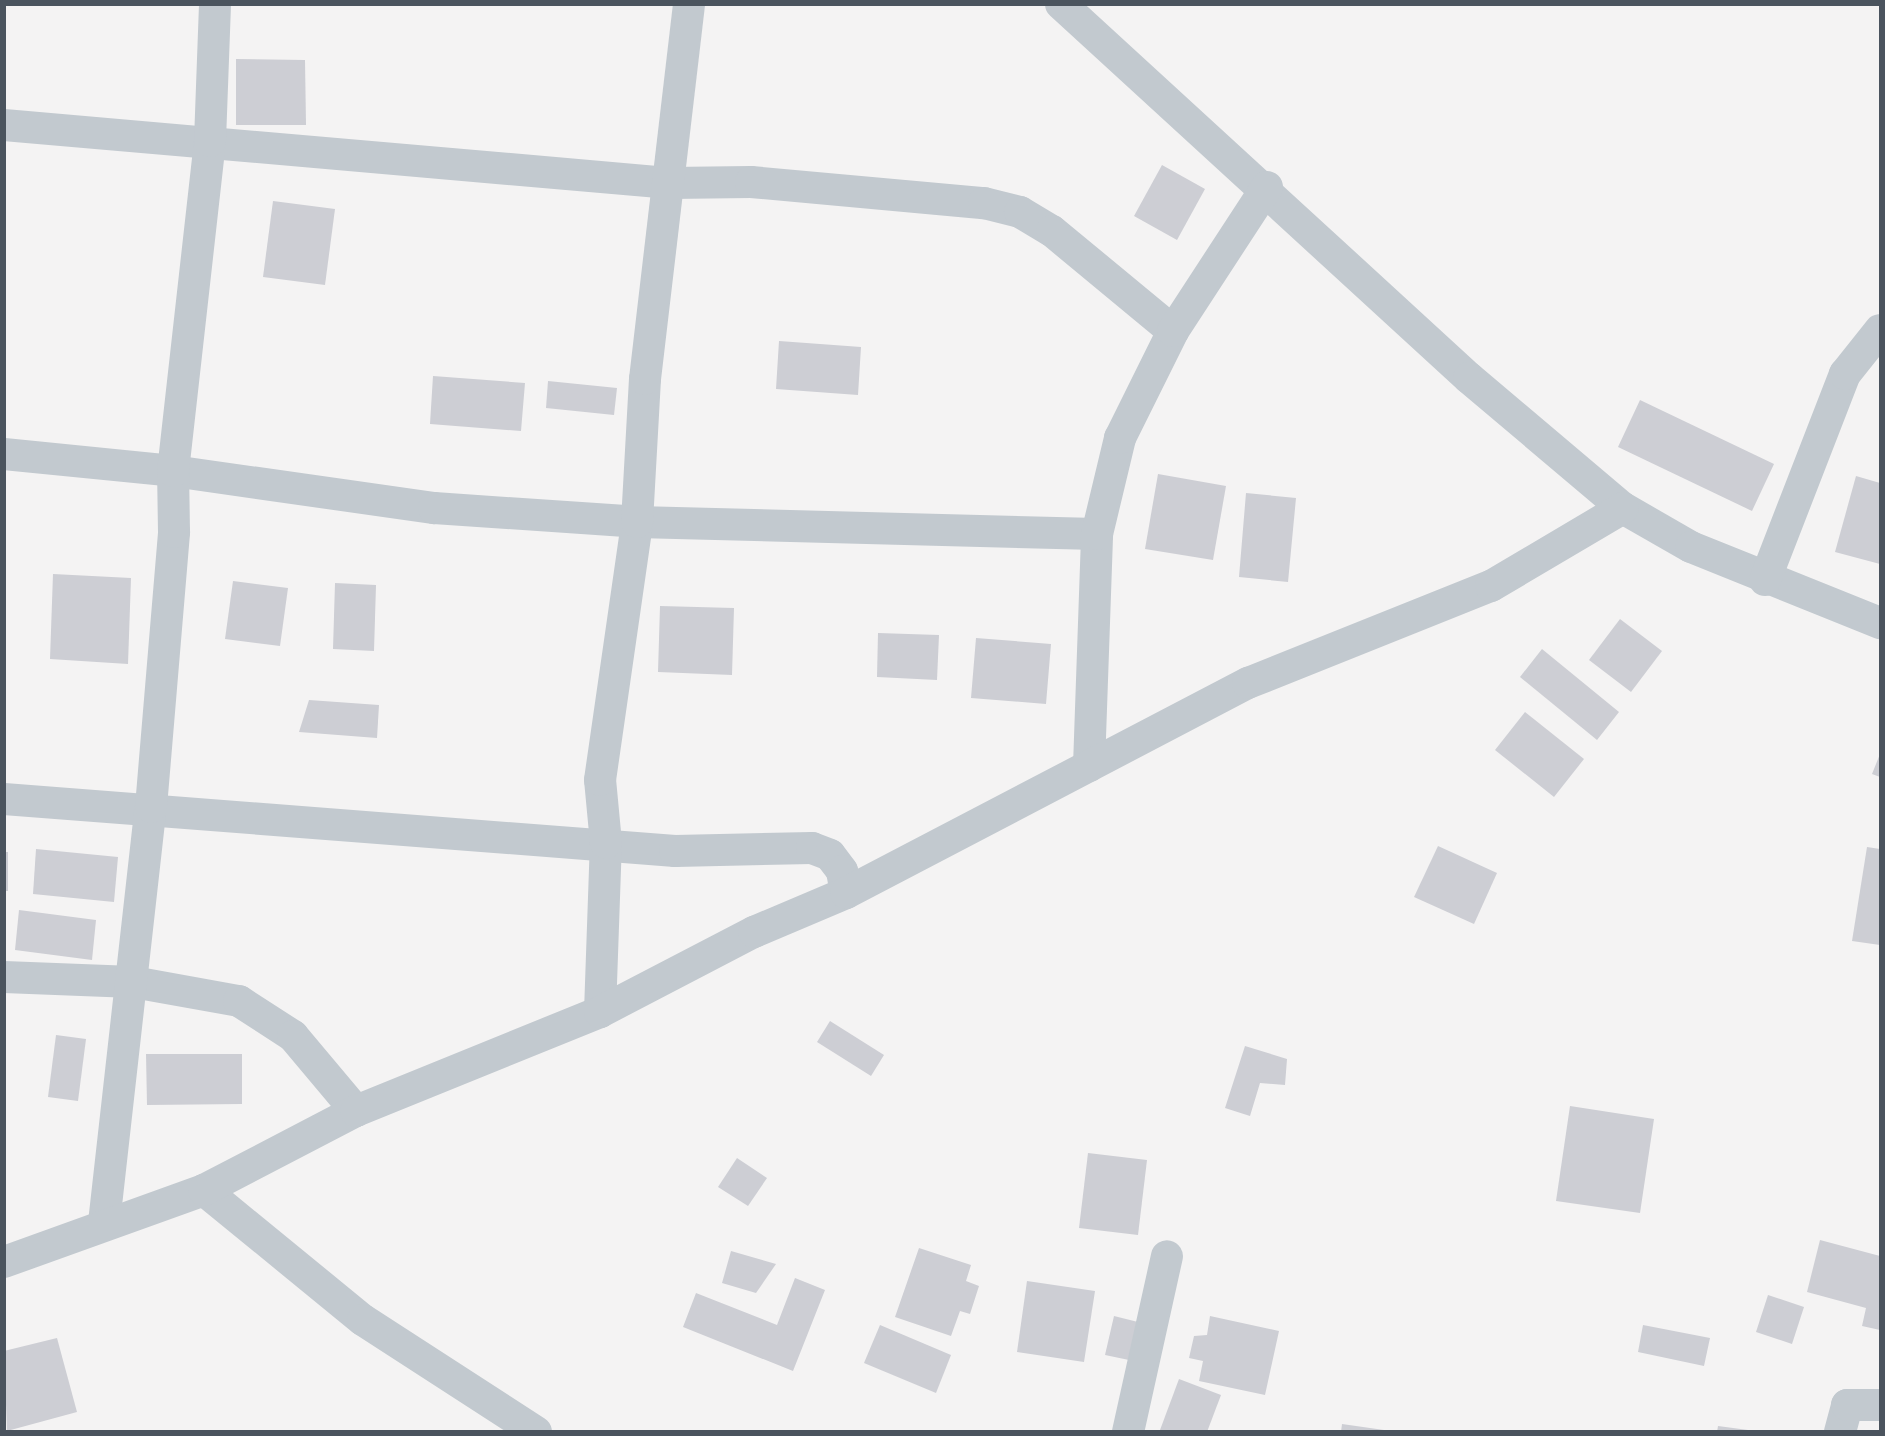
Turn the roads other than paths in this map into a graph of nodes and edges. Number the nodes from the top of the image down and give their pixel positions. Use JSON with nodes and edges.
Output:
{"nodes":[{"id":1,"x":215,"y":4,"type":"edge"},
{"id":2,"x":689,"y":4,"type":"edge"},
{"id":3,"x":1061,"y":4,"type":"edge"},
{"id":4,"x":4,"y":125,"type":"edge"},
{"id":5,"x":210,"y":141,"type":"junction"},
{"id":6,"x":670,"y":183,"type":"junction"},
{"id":7,"x":1267,"y":187,"type":"junction"},
{"id":8,"x":1881,"y":330,"type":"edge"},
{"id":9,"x":1173,"y":331,"type":"junction"},
{"id":10,"x":4,"y":454,"type":"edge"},
{"id":11,"x":173,"y":471,"type":"junction"},
{"id":12,"x":1623,"y":507,"type":"junction"},
{"id":13,"x":637,"y":522,"type":"junction"},
{"id":14,"x":1097,"y":534,"type":"junction"},
{"id":15,"x":1765,"y":580,"type":"junction"},
{"id":16,"x":1881,"y":623,"type":"edge"},
{"id":17,"x":1089,"y":766,"type":"junction"},
{"id":18,"x":4,"y":799,"type":"edge"},
{"id":19,"x":151,"y":807,"type":"junction"},
{"id":20,"x":606,"y":843,"type":"junction"},
{"id":21,"x":846,"y":893,"type":"junction"},
{"id":22,"x":4,"y":977,"type":"edge"},
{"id":23,"x":133,"y":982,"type":"junction"},
{"id":24,"x":600,"y":1012,"type":"junction"},
{"id":25,"x":357,"y":1111,"type":"junction"},
{"id":26,"x":204,"y":1190,"type":"junction"},
{"id":27,"x":104,"y":1223,"type":"junction"},
{"id":28,"x":1167,"y":1256,"type":"dead end"},
{"id":29,"x":4,"y":1262,"type":"edge"},
{"id":30,"x":1881,"y":1405,"type":"edge"},
{"id":31,"x":536,"y":1431,"type":"edge"},
{"id":32,"x":1128,"y":1431,"type":"edge"},
{"id":33,"x":1840,"y":1431,"type":"edge"}],
"edges":[{"from":1,"to":5,"type":"street"},
{"from":2,"to":6,"type":"street"},
{"from":3,"to":7,"type":"street"},
{"from":4,"to":5,"type":"street"},
{"from":5,"to":6,"type":"street"},
{"from":5,"to":11,"type":"street"},
{"from":6,"to":9,"type":"street"},
{"from":6,"to":13,"type":"street"},
{"from":7,"to":9,"type":"street"},
{"from":7,"to":12,"type":"street"},
{"from":8,"to":15,"type":"street"},
{"from":9,"to":14,"type":"street"},
{"from":10,"to":11,"type":"street"},
{"from":11,"to":13,"type":"street"},
{"from":11,"to":19,"type":"street"},
{"from":12,"to":15,"type":"street"},
{"from":12,"to":17,"type":"street"},
{"from":13,"to":14,"type":"street"},
{"from":13,"to":20,"type":"street"},
{"from":14,"to":17,"type":"street"},
{"from":15,"to":16,"type":"street"},
{"from":17,"to":21,"type":"street"},
{"from":18,"to":19,"type":"street"},
{"from":19,"to":20,"type":"street"},
{"from":19,"to":23,"type":"street"},
{"from":20,"to":21,"type":"street"},
{"from":20,"to":24,"type":"street"},
{"from":21,"to":24,"type":"street"},
{"from":22,"to":23,"type":"street"},
{"from":23,"to":25,"type":"street"},
{"from":23,"to":27,"type":"street"},
{"from":24,"to":25,"type":"street"},
{"from":25,"to":26,"type":"street"},
{"from":26,"to":27,"type":"street"},
{"from":26,"to":31,"type":"street"},
{"from":27,"to":29,"type":"street"},
{"from":28,"to":32,"type":"street"},
{"from":30,"to":33,"type":"street"}]}
